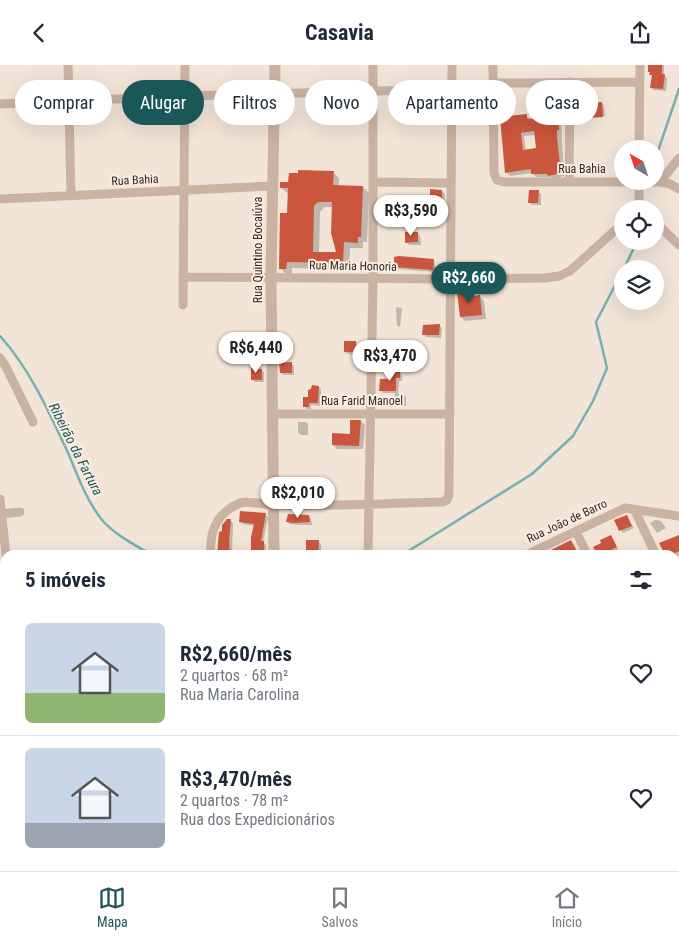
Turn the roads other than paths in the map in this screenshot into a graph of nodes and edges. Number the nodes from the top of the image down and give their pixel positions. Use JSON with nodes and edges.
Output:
{"nodes":[{"id":1,"x":68,"y":65,"type":"edge"},
{"id":2,"x":185,"y":65,"type":"edge"},
{"id":3,"x":275,"y":65,"type":"edge"},
{"id":4,"x":373,"y":65,"type":"edge"},
{"id":5,"x":452,"y":65,"type":"edge"},
{"id":6,"x":494,"y":65,"type":"edge"},
{"id":7,"x":640,"y":65,"type":"edge"},
{"id":8,"x":68,"y":80,"type":"edge"},
{"id":9,"x":185,"y":80,"type":"edge"},
{"id":10,"x":274,"y":80,"type":"edge"},
{"id":11,"x":373,"y":80,"type":"edge"},
{"id":12,"x":452,"y":80,"type":"edge"},
{"id":13,"x":494,"y":80,"type":"edge"},
{"id":14,"x":598,"y":82,"type":"edge"},
{"id":15,"x":640,"y":82,"type":"junction"},
{"id":16,"x":0,"y":104,"type":"edge"},
{"id":17,"x":15,"y":104,"type":"edge"},
{"id":18,"x":69,"y":125,"type":"edge"},
{"id":19,"x":184,"y":125,"type":"edge"},
{"id":20,"x":273,"y":125,"type":"edge"},
{"id":21,"x":373,"y":125,"type":"edge"},
{"id":22,"x":452,"y":125,"type":"edge"},
{"id":23,"x":494,"y":125,"type":"edge"},
{"id":24,"x":570,"y":125,"type":"edge"},
{"id":25,"x":639,"y":140,"type":"edge"},
{"id":26,"x":679,"y":158,"type":"edge"},
{"id":27,"x":664,"y":177,"type":"edge"},
{"id":28,"x":374,"y":182,"type":"junction"},
{"id":29,"x":570,"y":182,"type":"junction"},
{"id":30,"x":614,"y":182,"type":"edge"},
{"id":31,"x":451,"y":183,"type":"junction"},
{"id":32,"x":664,"y":183,"type":"edge"},
{"id":33,"x":272,"y":186,"type":"junction"},
{"id":34,"x":679,"y":189,"type":"edge"},
{"id":35,"x":183,"y":190,"type":"junction"},
{"id":36,"x":71,"y":195,"type":"junction"},
{"id":37,"x":0,"y":199,"type":"edge"},
{"id":38,"x":664,"y":229,"type":"edge"},
{"id":39,"x":614,"y":231,"type":"edge"},
{"id":40,"x":679,"y":245,"type":"edge"},
{"id":41,"x":184,"y":277,"type":"junction"},
{"id":42,"x":271,"y":277,"type":"junction"},
{"id":43,"x":373,"y":279,"type":"junction"},
{"id":44,"x":450,"y":279,"type":"junction"},
{"id":45,"x":183,"y":305,"type":"dead end"},
{"id":46,"x":0,"y":359,"type":"edge"},
{"id":47,"x":450,"y":413,"type":"junction"},
{"id":48,"x":274,"y":414,"type":"junction"},
{"id":49,"x":370,"y":414,"type":"junction"},
{"id":50,"x":32,"y":421,"type":"dead end"},
{"id":51,"x":0,"y":499,"type":"edge"},
{"id":52,"x":370,"y":504,"type":"junction"},
{"id":53,"x":273,"y":505,"type":"junction"},
{"id":54,"x":634,"y":509,"type":"junction"},
{"id":55,"x":20,"y":512,"type":"dead end"},
{"id":56,"x":1,"y":513,"type":"edge"},
{"id":57,"x":679,"y":516,"type":"edge"},
{"id":58,"x":576,"y":531,"type":"junction"},
{"id":59,"x":5,"y":550,"type":"edge"},
{"id":60,"x":210,"y":550,"type":"edge"},
{"id":61,"x":274,"y":550,"type":"edge"},
{"id":62,"x":368,"y":550,"type":"edge"},
{"id":63,"x":536,"y":550,"type":"edge"},
{"id":64,"x":585,"y":550,"type":"edge"},
{"id":65,"x":654,"y":550,"type":"edge"}],
"edges":[{"from":1,"to":8,"type":"street"},
{"from":2,"to":9,"type":"street"},
{"from":3,"to":10,"type":"street","name":"Rua Quintino Bocaiúva"},
{"from":4,"to":11,"type":"street"},
{"from":5,"to":12,"type":"street"},
{"from":6,"to":13,"type":"street"},
{"from":7,"to":15,"type":"street"},
{"from":14,"to":15,"type":"street"},
{"from":15,"to":25,"type":"street"},
{"from":16,"to":17,"type":"street"},
{"from":18,"to":36,"type":"street"},
{"from":19,"to":35,"type":"street"},
{"from":20,"to":33,"type":"street","name":"Rua Quintino Bocaiúva"},
{"from":21,"to":28,"type":"street"},
{"from":22,"to":31,"type":"street"},
{"from":23,"to":29,"type":"street","name":"Rua Bahia"},
{"from":24,"to":29,"type":"street"},
{"from":26,"to":27,"type":"street"},
{"from":28,"to":31,"type":"street"},
{"from":28,"to":43,"type":"street"},
{"from":29,"to":30,"type":"street","name":"Rua Bahia"},
{"from":31,"to":44,"type":"street"},
{"from":32,"to":34,"type":"street"},
{"from":33,"to":35,"type":"street","name":"Rua Bahia"},
{"from":33,"to":42,"type":"street","name":"Rua Quintino Bocaiúva"},
{"from":35,"to":36,"type":"street","name":"Rua Bahia"},
{"from":35,"to":41,"type":"street"},
{"from":36,"to":37,"type":"street","name":"Rua Bahia"},
{"from":38,"to":40,"type":"street"},
{"from":39,"to":44,"type":"street","name":"Rua Maria Honoria"},
{"from":41,"to":42,"type":"street","name":"Rua Maria Honoria"},
{"from":41,"to":45,"type":"street"},
{"from":42,"to":43,"type":"street","name":"Rua Maria Honoria"},
{"from":42,"to":48,"type":"street","name":"Rua Quintino Bocaiúva"},
{"from":43,"to":44,"type":"street","name":"Rua Maria Honoria"},
{"from":43,"to":49,"type":"street"},
{"from":44,"to":47,"type":"street"},
{"from":46,"to":50,"type":"street"},
{"from":47,"to":49,"type":"street","name":"Rua Farid Manoel"},
{"from":47,"to":52,"type":"street"},
{"from":48,"to":49,"type":"street","name":"Rua Farid Manoel"},
{"from":48,"to":53,"type":"street","name":"Rua Quintino Bocaiúva"},
{"from":49,"to":52,"type":"street"},
{"from":51,"to":56,"type":"street"},
{"from":52,"to":53,"type":"street"},
{"from":52,"to":62,"type":"street"},
{"from":53,"to":60,"type":"street"},
{"from":53,"to":61,"type":"street","name":"Rua Quintino Bocaiúva"},
{"from":54,"to":57,"type":"street","name":"Rua João de Barro"},
{"from":54,"to":58,"type":"street","name":"Rua João de Barro"},
{"from":54,"to":65,"type":"street"},
{"from":55,"to":56,"type":"street"},
{"from":56,"to":59,"type":"street"},
{"from":58,"to":63,"type":"street","name":"Rua João de Barro"},
{"from":58,"to":64,"type":"street"}]}
